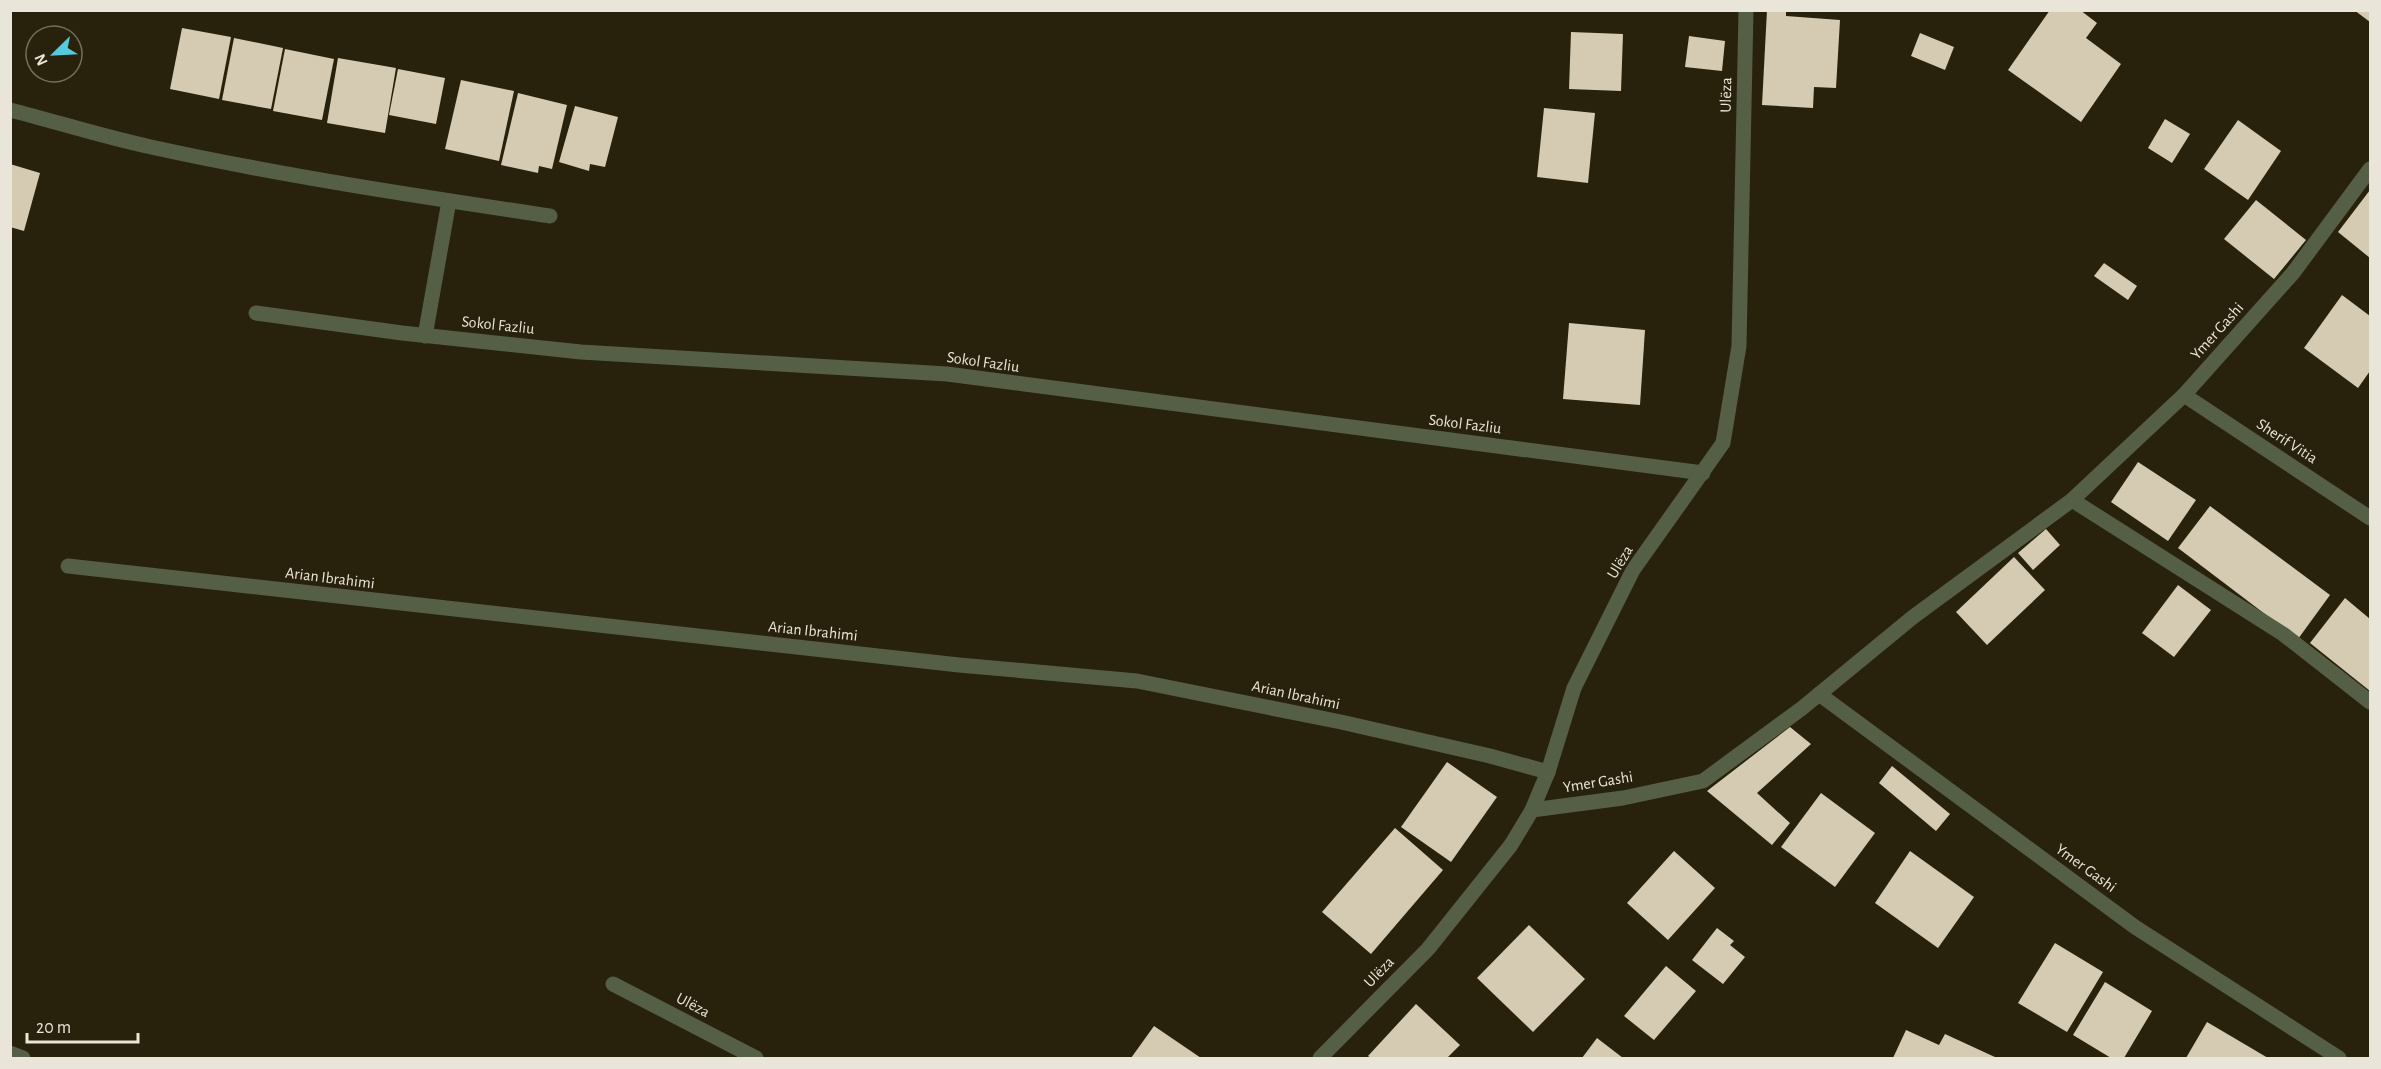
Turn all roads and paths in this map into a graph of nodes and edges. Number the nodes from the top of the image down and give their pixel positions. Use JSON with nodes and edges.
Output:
{"nodes":[{"id":1,"x":1746,"y":10,"type":"edge"},
{"id":2,"x":10,"y":110,"type":"edge"},
{"id":3,"x":2370,"y":169,"type":"edge"},
{"id":4,"x":449,"y":201,"type":"junction"},
{"id":5,"x":550,"y":216,"type":"dead end"},
{"id":6,"x":256,"y":313,"type":"dead end"},
{"id":7,"x":425,"y":336,"type":"junction"},
{"id":8,"x":2184,"y":395,"type":"junction"},
{"id":9,"x":1703,"y":473,"type":"junction"},
{"id":10,"x":2072,"y":500,"type":"junction"},
{"id":11,"x":2370,"y":518,"type":"edge"},
{"id":12,"x":68,"y":566,"type":"dead end"},
{"id":13,"x":1820,"y":694,"type":"junction"},
{"id":14,"x":2370,"y":702,"type":"edge"},
{"id":15,"x":1548,"y":772,"type":"junction"},
{"id":16,"x":1532,"y":810,"type":"junction"},
{"id":17,"x":613,"y":984,"type":"dead end"},
{"id":18,"x":10,"y":1053,"type":"edge"},
{"id":19,"x":1320,"y":1058,"type":"edge"},
{"id":20,"x":23,"y":1059,"type":"edge"},
{"id":21,"x":756,"y":1059,"type":"edge"},
{"id":22,"x":2339,"y":1059,"type":"edge"}],
"edges":[{"from":1,"to":9,"type":"street","name":"Ulëza"},
{"from":2,"to":4,"type":"street"},
{"from":3,"to":8,"type":"street","name":"Ymer Gashi"},
{"from":4,"to":5,"type":"street"},
{"from":4,"to":7,"type":"street"},
{"from":6,"to":7,"type":"street","name":"Sokol Fazliu"},
{"from":7,"to":9,"type":"street","name":"Sokol Fazliu"},
{"from":8,"to":10,"type":"street","name":"Ymer Gashi"},
{"from":8,"to":11,"type":"street","name":"Sherif Vitia"},
{"from":9,"to":15,"type":"street","name":"Ulëza"},
{"from":10,"to":13,"type":"street","name":"Ymer Gashi"},
{"from":10,"to":14,"type":"street"},
{"from":12,"to":15,"type":"street","name":"Arian Ibrahimi"},
{"from":13,"to":16,"type":"street","name":"Ymer Gashi"},
{"from":13,"to":22,"type":"street","name":"Ymer Gashi"},
{"from":15,"to":16,"type":"street","name":"Ulëza"},
{"from":16,"to":19,"type":"street","name":"Ulëza"},
{"from":17,"to":21,"type":"street","name":"Ulëza"},
{"from":18,"to":20,"type":"street"}]}
